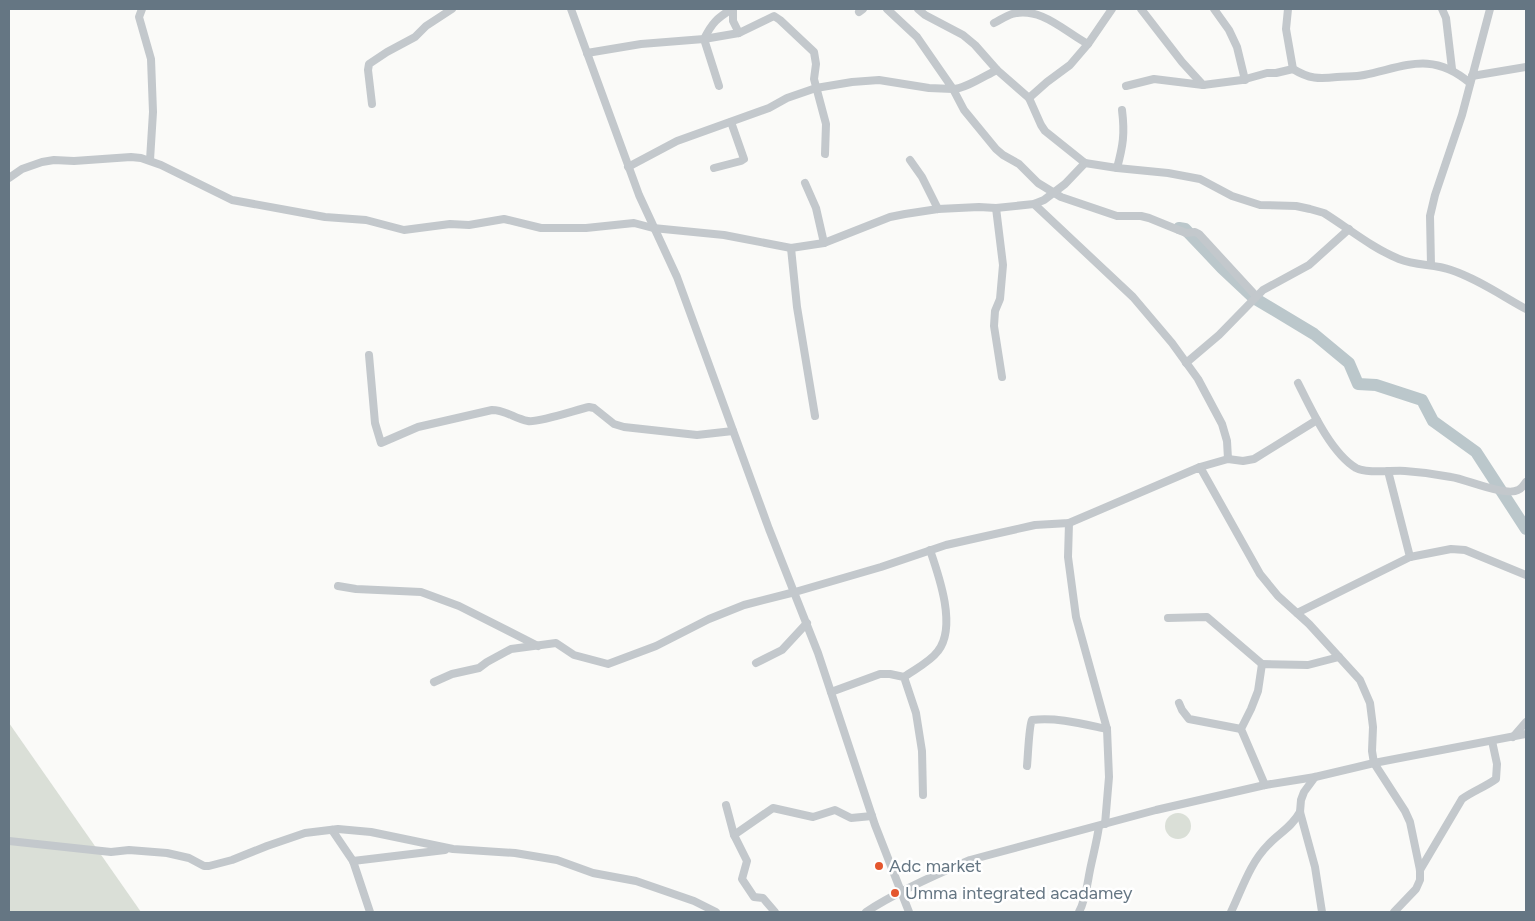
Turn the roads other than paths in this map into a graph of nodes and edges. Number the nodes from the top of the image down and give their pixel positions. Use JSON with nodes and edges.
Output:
{"nodes":[{"id":1,"x":142,"y":9,"type":"edge"},
{"id":2,"x":452,"y":9,"type":"edge"},
{"id":3,"x":571,"y":9,"type":"edge"},
{"id":4,"x":732,"y":9,"type":"edge"},
{"id":5,"x":887,"y":9,"type":"edge"},
{"id":6,"x":918,"y":9,"type":"edge"},
{"id":7,"x":1112,"y":9,"type":"edge"},
{"id":8,"x":1141,"y":9,"type":"edge"},
{"id":9,"x":1214,"y":9,"type":"edge"},
{"id":10,"x":1288,"y":9,"type":"edge"},
{"id":11,"x":1442,"y":9,"type":"edge"},
{"id":12,"x":1490,"y":9,"type":"edge"},
{"id":13,"x":994,"y":23,"type":"dead end"},
{"id":14,"x":739,"y":33,"type":"junction"},
{"id":15,"x":704,"y":39,"type":"junction"},
{"id":16,"x":1088,"y":44,"type":"junction"},
{"id":17,"x":587,"y":52,"type":"junction"},
{"id":18,"x":1526,"y":67,"type":"edge"},
{"id":19,"x":1293,"y":69,"type":"junction"},
{"id":20,"x":1452,"y":69,"type":"junction"},
{"id":21,"x":997,"y":70,"type":"junction"},
{"id":22,"x":1471,"y":79,"type":"junction"},
{"id":23,"x":1245,"y":80,"type":"junction"},
{"id":24,"x":1203,"y":85,"type":"junction"},
{"id":25,"x":719,"y":86,"type":"dead end"},
{"id":26,"x":1126,"y":86,"type":"dead end"},
{"id":27,"x":816,"y":88,"type":"junction"},
{"id":28,"x":953,"y":89,"type":"junction"},
{"id":29,"x":1029,"y":98,"type":"junction"},
{"id":30,"x":372,"y":104,"type":"dead end"},
{"id":31,"x":1122,"y":110,"type":"dead end"},
{"id":32,"x":731,"y":122,"type":"junction"},
{"id":33,"x":825,"y":154,"type":"dead end"},
{"id":34,"x":150,"y":160,"type":"junction"},
{"id":35,"x":910,"y":160,"type":"dead end"},
{"id":36,"x":1085,"y":163,"type":"junction"},
{"id":37,"x":628,"y":167,"type":"junction"},
{"id":38,"x":714,"y":168,"type":"dead end"},
{"id":39,"x":1117,"y":168,"type":"junction"},
{"id":40,"x":9,"y":178,"type":"edge"},
{"id":41,"x":805,"y":183,"type":"dead end"},
{"id":42,"x":1053,"y":192,"type":"junction"},
{"id":43,"x":1034,"y":204,"type":"junction"},
{"id":44,"x":996,"y":208,"type":"junction"},
{"id":45,"x":938,"y":209,"type":"junction"},
{"id":46,"x":653,"y":228,"type":"junction"},
{"id":47,"x":1349,"y":229,"type":"junction"},
{"id":48,"x":824,"y":243,"type":"junction"},
{"id":49,"x":791,"y":248,"type":"junction"},
{"id":50,"x":1431,"y":265,"type":"junction"},
{"id":51,"x":1256,"y":296,"type":"junction"},
{"id":52,"x":1526,"y":309,"type":"edge"},
{"id":53,"x":369,"y":355,"type":"dead end"},
{"id":54,"x":1186,"y":363,"type":"junction"},
{"id":55,"x":1002,"y":377,"type":"dead end"},
{"id":56,"x":1298,"y":384,"type":"dead end"},
{"id":57,"x":815,"y":416,"type":"dead end"},
{"id":58,"x":1317,"y":420,"type":"junction"},
{"id":59,"x":733,"y":431,"type":"junction"},
{"id":60,"x":1228,"y":459,"type":"junction"},
{"id":61,"x":1200,"y":467,"type":"junction"},
{"id":62,"x":1388,"y":471,"type":"junction"},
{"id":63,"x":1526,"y":482,"type":"edge"},
{"id":64,"x":1069,"y":523,"type":"junction"},
{"id":65,"x":930,"y":550,"type":"junction"},
{"id":66,"x":1410,"y":557,"type":"junction"},
{"id":67,"x":1526,"y":575,"type":"edge"},
{"id":68,"x":338,"y":586,"type":"dead end"},
{"id":69,"x":795,"y":592,"type":"junction"},
{"id":70,"x":1297,"y":613,"type":"junction"},
{"id":71,"x":1168,"y":618,"type":"dead end"},
{"id":72,"x":806,"y":623,"type":"junction"},
{"id":73,"x":538,"y":646,"type":"junction"},
{"id":74,"x":1339,"y":657,"type":"junction"},
{"id":75,"x":756,"y":663,"type":"dead end"},
{"id":76,"x":1262,"y":664,"type":"junction"},
{"id":77,"x":904,"y":677,"type":"junction"},
{"id":78,"x":434,"y":682,"type":"dead end"},
{"id":79,"x":831,"y":692,"type":"junction"},
{"id":80,"x":1179,"y":703,"type":"dead end"},
{"id":81,"x":1526,"y":722,"type":"edge"},
{"id":82,"x":1107,"y":729,"type":"junction"},
{"id":83,"x":1241,"y":729,"type":"junction"},
{"id":84,"x":1526,"y":734,"type":"edge"},
{"id":85,"x":1513,"y":737,"type":"junction"},
{"id":86,"x":1492,"y":741,"type":"junction"},
{"id":87,"x":1374,"y":763,"type":"junction"},
{"id":88,"x":1027,"y":766,"type":"dead end"},
{"id":89,"x":1315,"y":777,"type":"junction"},
{"id":90,"x":1265,"y":784,"type":"junction"},
{"id":91,"x":923,"y":795,"type":"dead end"},
{"id":92,"x":726,"y":805,"type":"dead end"},
{"id":93,"x":1300,"y":812,"type":"junction"},
{"id":94,"x":872,"y":816,"type":"junction"},
{"id":95,"x":1102,"y":825,"type":"junction"},
{"id":96,"x":332,"y":830,"type":"junction"},
{"id":97,"x":734,"y":835,"type":"junction"},
{"id":98,"x":9,"y":841,"type":"edge"},
{"id":99,"x":453,"y":849,"type":"junction"},
{"id":100,"x":353,"y":861,"type":"junction"},
{"id":101,"x":1420,"y":870,"type":"junction"},
{"id":102,"x":901,"y":893,"type":"junction"},
{"id":103,"x":370,"y":912,"type":"edge"},
{"id":104,"x":716,"y":912,"type":"edge"},
{"id":105,"x":775,"y":912,"type":"edge"},
{"id":106,"x":866,"y":912,"type":"edge"},
{"id":107,"x":909,"y":912,"type":"edge"},
{"id":108,"x":1079,"y":912,"type":"edge"},
{"id":109,"x":1231,"y":912,"type":"edge"},
{"id":110,"x":1322,"y":912,"type":"edge"},
{"id":111,"x":1394,"y":912,"type":"edge"}],
"edges":[{"from":1,"to":34,"type":"street"},
{"from":2,"to":30,"type":"street"},
{"from":3,"to":17,"type":"street"},
{"from":4,"to":14,"type":"street"},
{"from":4,"to":15,"type":"street"},
{"from":5,"to":28,"type":"street"},
{"from":6,"to":21,"type":"street"},
{"from":7,"to":16,"type":"street"},
{"from":8,"to":24,"type":"street"},
{"from":9,"to":23,"type":"street"},
{"from":10,"to":19,"type":"street"},
{"from":11,"to":20,"type":"street"},
{"from":12,"to":22,"type":"street"},
{"from":13,"to":16,"type":"street"},
{"from":14,"to":15,"type":"street"},
{"from":14,"to":27,"type":"street"},
{"from":15,"to":17,"type":"street"},
{"from":15,"to":25,"type":"street"},
{"from":16,"to":29,"type":"street"},
{"from":17,"to":37,"type":"street"},
{"from":18,"to":22,"type":"street"},
{"from":19,"to":20,"type":"street"},
{"from":19,"to":23,"type":"street"},
{"from":20,"to":22,"type":"street"},
{"from":21,"to":28,"type":"street"},
{"from":21,"to":29,"type":"street"},
{"from":22,"to":50,"type":"street"},
{"from":23,"to":24,"type":"street"},
{"from":24,"to":26,"type":"street"},
{"from":27,"to":28,"type":"street"},
{"from":27,"to":32,"type":"street"},
{"from":27,"to":33,"type":"street"},
{"from":28,"to":42,"type":"street"},
{"from":29,"to":36,"type":"street"},
{"from":31,"to":39,"type":"street"},
{"from":32,"to":37,"type":"street"},
{"from":32,"to":38,"type":"street"},
{"from":34,"to":40,"type":"street"},
{"from":34,"to":46,"type":"street"},
{"from":35,"to":45,"type":"street"},
{"from":36,"to":39,"type":"street"},
{"from":36,"to":42,"type":"street"},
{"from":37,"to":46,"type":"street"},
{"from":39,"to":47,"type":"street"},
{"from":41,"to":48,"type":"street"},
{"from":42,"to":43,"type":"street"},
{"from":42,"to":51,"type":"street"},
{"from":43,"to":44,"type":"street"},
{"from":43,"to":54,"type":"street"},
{"from":44,"to":45,"type":"street"},
{"from":44,"to":55,"type":"street"},
{"from":45,"to":48,"type":"street"},
{"from":46,"to":49,"type":"street"},
{"from":46,"to":59,"type":"street"},
{"from":47,"to":50,"type":"street"},
{"from":47,"to":51,"type":"street"},
{"from":48,"to":49,"type":"street"},
{"from":49,"to":57,"type":"street"},
{"from":50,"to":52,"type":"street"},
{"from":51,"to":54,"type":"street"},
{"from":53,"to":59,"type":"street"},
{"from":54,"to":60,"type":"street"},
{"from":56,"to":58,"type":"street"},
{"from":58,"to":60,"type":"street"},
{"from":58,"to":62,"type":"street"},
{"from":59,"to":69,"type":"street"},
{"from":60,"to":61,"type":"street"},
{"from":61,"to":64,"type":"street"},
{"from":61,"to":70,"type":"street"},
{"from":62,"to":63,"type":"street"},
{"from":62,"to":66,"type":"street"},
{"from":64,"to":65,"type":"street"},
{"from":64,"to":82,"type":"street"},
{"from":65,"to":69,"type":"street"},
{"from":65,"to":77,"type":"street"},
{"from":66,"to":67,"type":"street"},
{"from":66,"to":70,"type":"street"},
{"from":68,"to":73,"type":"street"},
{"from":69,"to":72,"type":"street"},
{"from":69,"to":73,"type":"street"},
{"from":70,"to":74,"type":"street"},
{"from":71,"to":76,"type":"street"},
{"from":72,"to":75,"type":"street"},
{"from":72,"to":79,"type":"street"},
{"from":73,"to":78,"type":"street"},
{"from":74,"to":76,"type":"street"},
{"from":74,"to":87,"type":"street"},
{"from":76,"to":83,"type":"street"},
{"from":77,"to":79,"type":"street"},
{"from":77,"to":91,"type":"street"},
{"from":79,"to":94,"type":"street"},
{"from":80,"to":83,"type":"street"},
{"from":81,"to":85,"type":"street"},
{"from":82,"to":88,"type":"street"},
{"from":82,"to":95,"type":"street"},
{"from":83,"to":90,"type":"street"},
{"from":84,"to":85,"type":"street"},
{"from":85,"to":86,"type":"street"},
{"from":86,"to":87,"type":"street"},
{"from":86,"to":101,"type":"street"},
{"from":87,"to":89,"type":"street"},
{"from":87,"to":101,"type":"street"},
{"from":89,"to":90,"type":"street"},
{"from":89,"to":93,"type":"street"},
{"from":90,"to":95,"type":"street"},
{"from":92,"to":97,"type":"street"},
{"from":93,"to":109,"type":"street"},
{"from":93,"to":110,"type":"street"},
{"from":94,"to":97,"type":"street"},
{"from":94,"to":102,"type":"street"},
{"from":95,"to":102,"type":"street"},
{"from":95,"to":108,"type":"street"},
{"from":96,"to":98,"type":"street"},
{"from":96,"to":99,"type":"street"},
{"from":96,"to":100,"type":"street"},
{"from":97,"to":105,"type":"street"},
{"from":99,"to":100,"type":"street"},
{"from":99,"to":104,"type":"street"},
{"from":100,"to":103,"type":"street"},
{"from":101,"to":111,"type":"street"},
{"from":102,"to":106,"type":"street"},
{"from":102,"to":107,"type":"street"}]}
